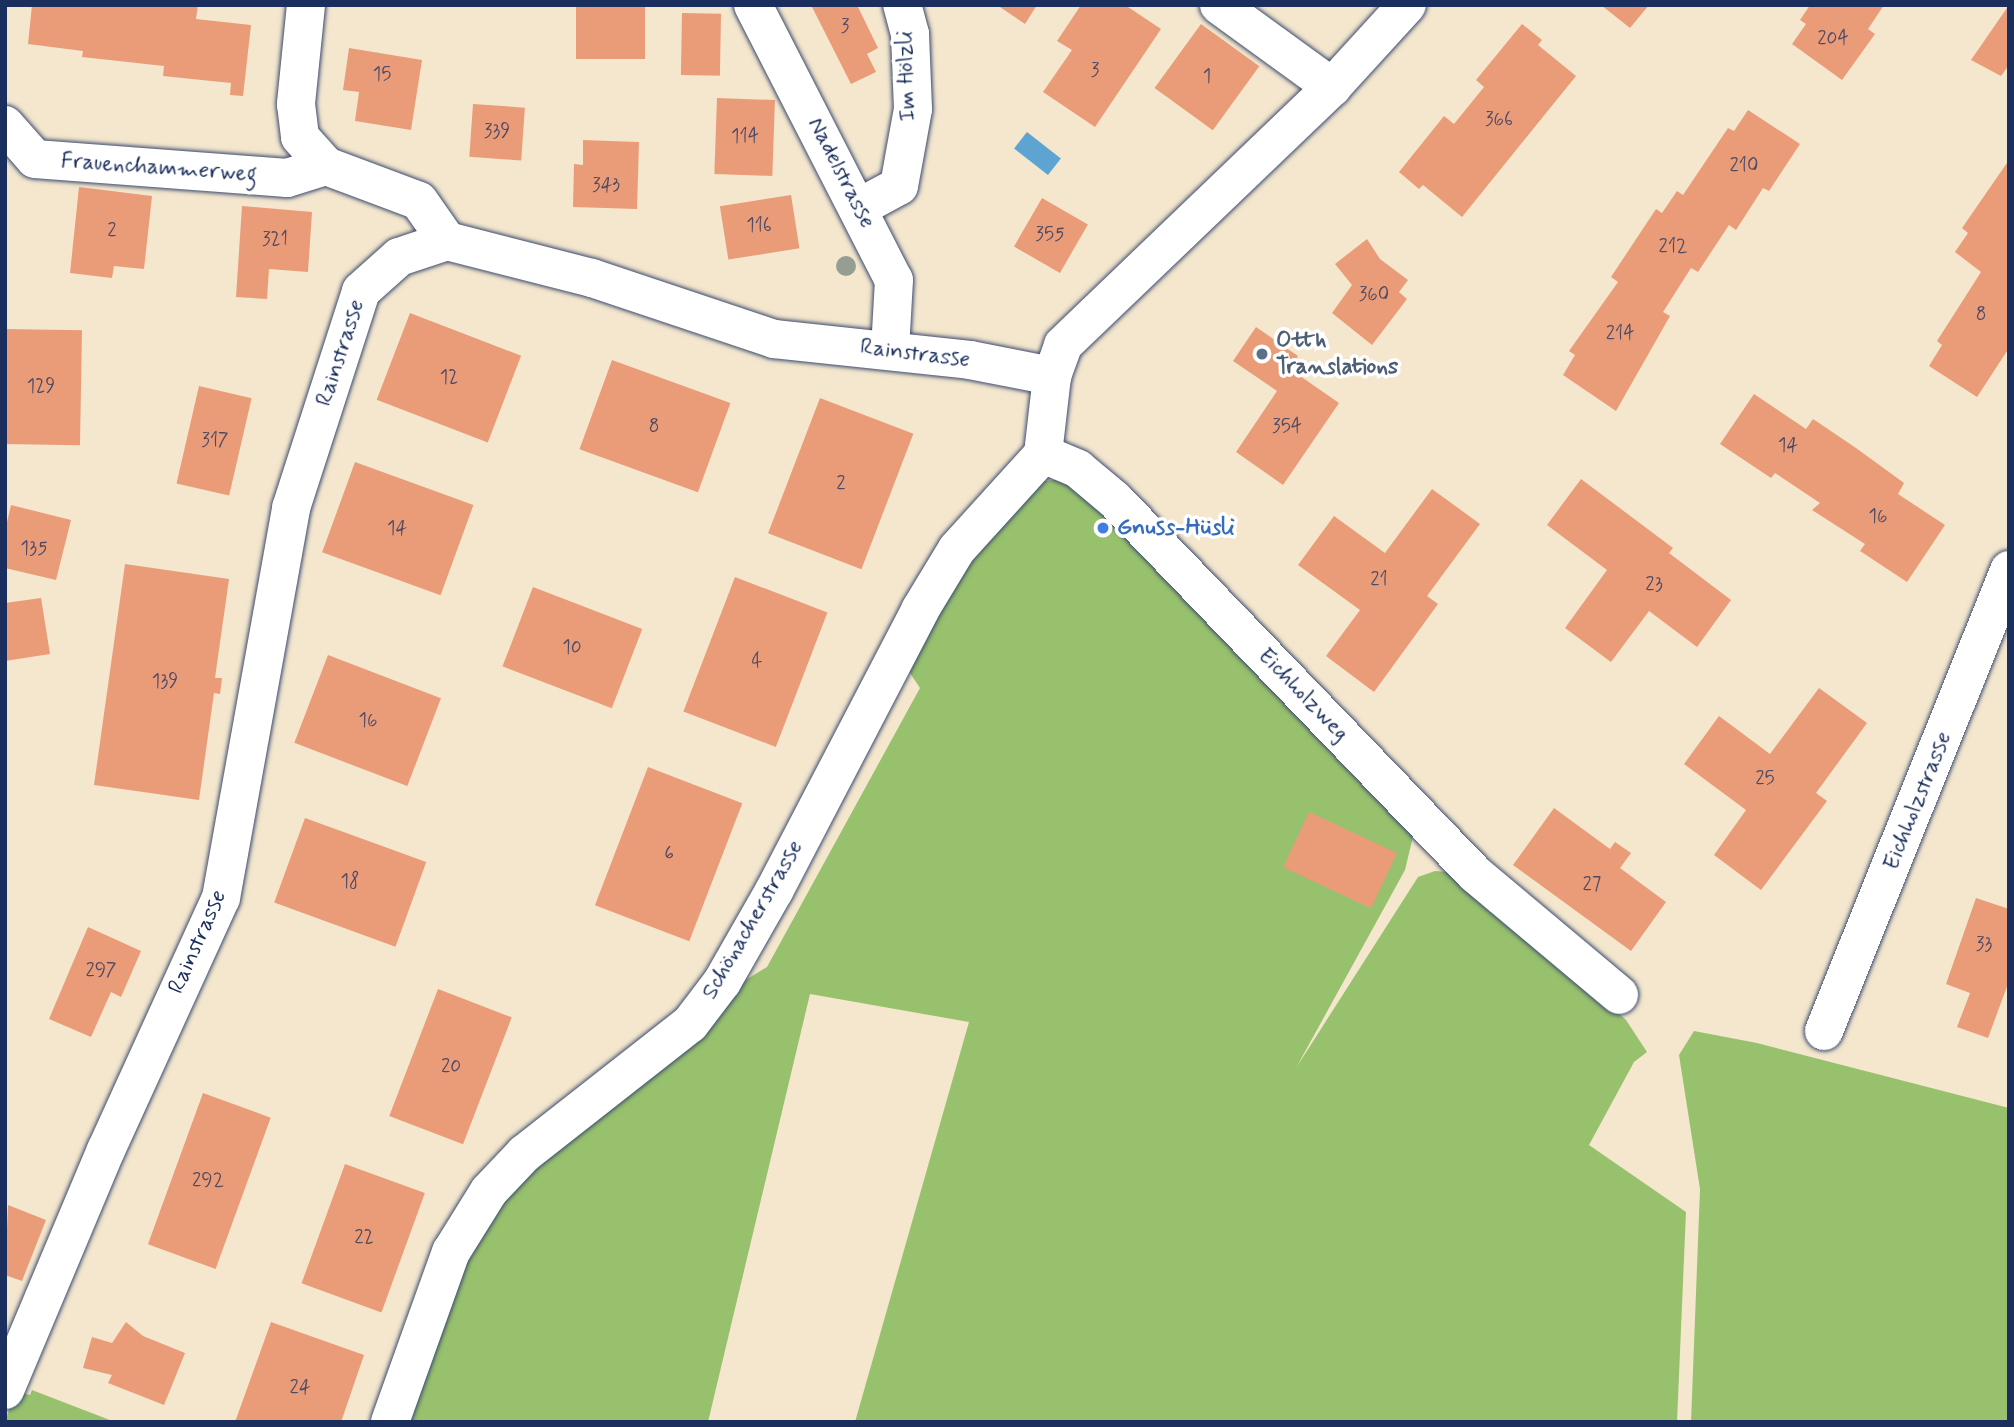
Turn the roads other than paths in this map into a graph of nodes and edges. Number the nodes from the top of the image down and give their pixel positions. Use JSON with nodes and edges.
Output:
{"nodes":[{"id":1,"x":306,"y":5,"type":"edge"},
{"id":2,"x":753,"y":5,"type":"edge"},
{"id":3,"x":902,"y":5,"type":"edge"},
{"id":4,"x":1220,"y":5,"type":"edge"},
{"id":5,"x":1407,"y":5,"type":"edge"},
{"id":6,"x":1332,"y":87,"type":"junction"},
{"id":7,"x":5,"y":125,"type":"edge"},
{"id":8,"x":326,"y":166,"type":"junction"},
{"id":9,"x":860,"y":207,"type":"junction"},
{"id":10,"x":447,"y":241,"type":"junction"},
{"id":11,"x":890,"y":350,"type":"junction"},
{"id":12,"x":1052,"y":376,"type":"junction"},
{"id":13,"x":1042,"y":454,"type":"junction"},
{"id":14,"x":2009,"y":570,"type":"edge"},
{"id":15,"x":1619,"y":995,"type":"dead end"},
{"id":16,"x":1824,"y":1031,"type":"dead end"},
{"id":17,"x":5,"y":1390,"type":"edge"},
{"id":18,"x":390,"y":1422,"type":"edge"}],
"edges":[{"from":1,"to":8,"type":"street"},
{"from":2,"to":9,"type":"street","name":"Nadelstrasse"},
{"from":3,"to":9,"type":"street","name":"Im Hölzli"},
{"from":4,"to":6,"type":"street"},
{"from":5,"to":6,"type":"street"},
{"from":6,"to":12,"type":"street"},
{"from":7,"to":8,"type":"street","name":"Frauenchammerweg"},
{"from":8,"to":10,"type":"street"},
{"from":9,"to":11,"type":"street","name":"Nadelstrasse"},
{"from":10,"to":11,"type":"street","name":"Rainstrasse"},
{"from":10,"to":17,"type":"street","name":"Rainstrasse"},
{"from":11,"to":12,"type":"street","name":"Rainstrasse"},
{"from":12,"to":13,"type":"street"},
{"from":13,"to":15,"type":"street","name":"Eichholzweg"},
{"from":13,"to":18,"type":"street","name":"Schönacherstrasse"},
{"from":14,"to":16,"type":"street","name":"Eichholzstrasse"}]}
